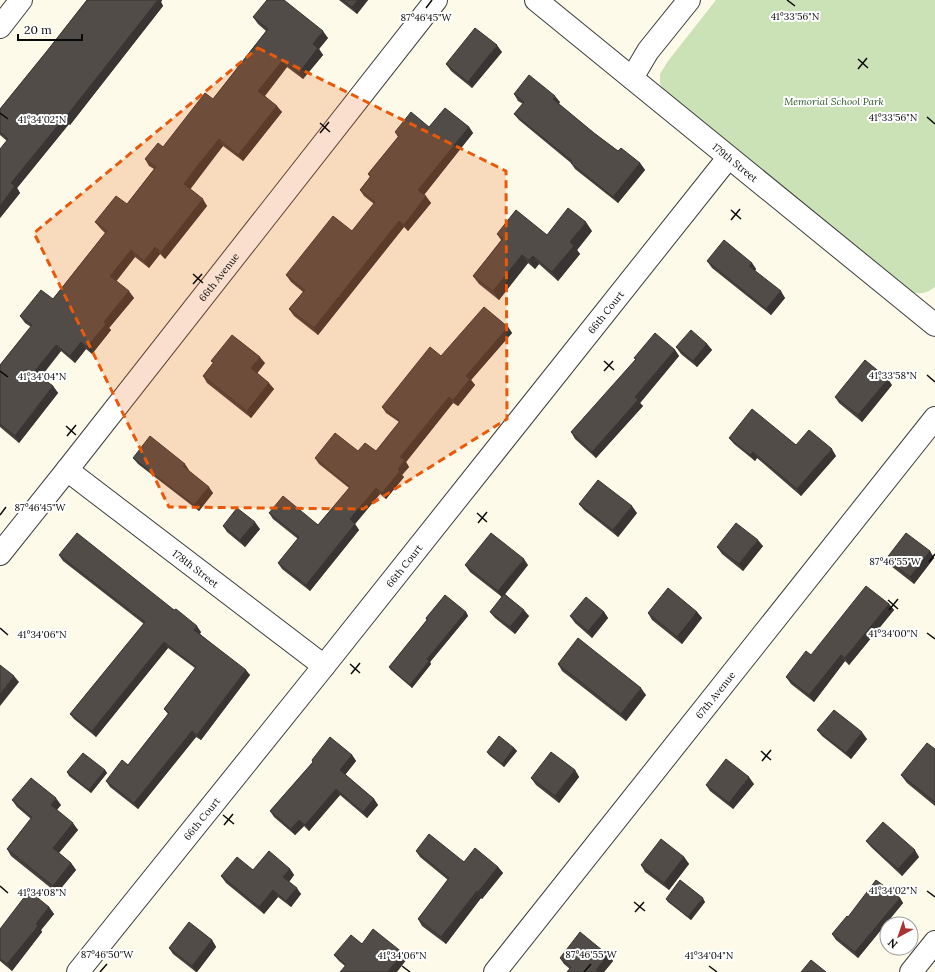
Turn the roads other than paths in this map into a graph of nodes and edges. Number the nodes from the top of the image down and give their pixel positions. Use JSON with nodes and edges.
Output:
{"nodes":[{"id":1,"x":21,"y":0,"type":"edge"},
{"id":2,"x":436,"y":0,"type":"edge"},
{"id":3,"x":536,"y":0,"type":"edge"},
{"id":4,"x":689,"y":0,"type":"edge"},
{"id":5,"x":0,"y":26,"type":"edge"},
{"id":6,"x":632,"y":78,"type":"junction"},
{"id":7,"x":728,"y":158,"type":"junction"},
{"id":8,"x":931,"y":314,"type":"edge"},
{"id":9,"x":935,"y":418,"type":"edge"},
{"id":10,"x":67,"y":470,"type":"junction"},
{"id":11,"x":0,"y":554,"type":"edge"},
{"id":12,"x":324,"y":666,"type":"junction"},
{"id":13,"x":935,"y":942,"type":"edge"},
{"id":14,"x":78,"y":972,"type":"edge"},
{"id":15,"x":495,"y":972,"type":"edge"},
{"id":16,"x":911,"y":972,"type":"edge"}],
"edges":[{"from":1,"to":5,"type":"street"},
{"from":2,"to":10,"type":"street","name":"66th Avenue"},
{"from":3,"to":6,"type":"street","name":"179th Street"},
{"from":4,"to":6,"type":"street"},
{"from":6,"to":7,"type":"street","name":"179th Street"},
{"from":7,"to":8,"type":"street","name":"179th Street"},
{"from":7,"to":12,"type":"street","name":"66th Court"},
{"from":9,"to":15,"type":"street","name":"67th Avenue"},
{"from":10,"to":11,"type":"street","name":"66th Avenue"},
{"from":10,"to":12,"type":"street","name":"178th Street"},
{"from":12,"to":14,"type":"street","name":"66th Court"},
{"from":13,"to":16,"type":"street"}]}
